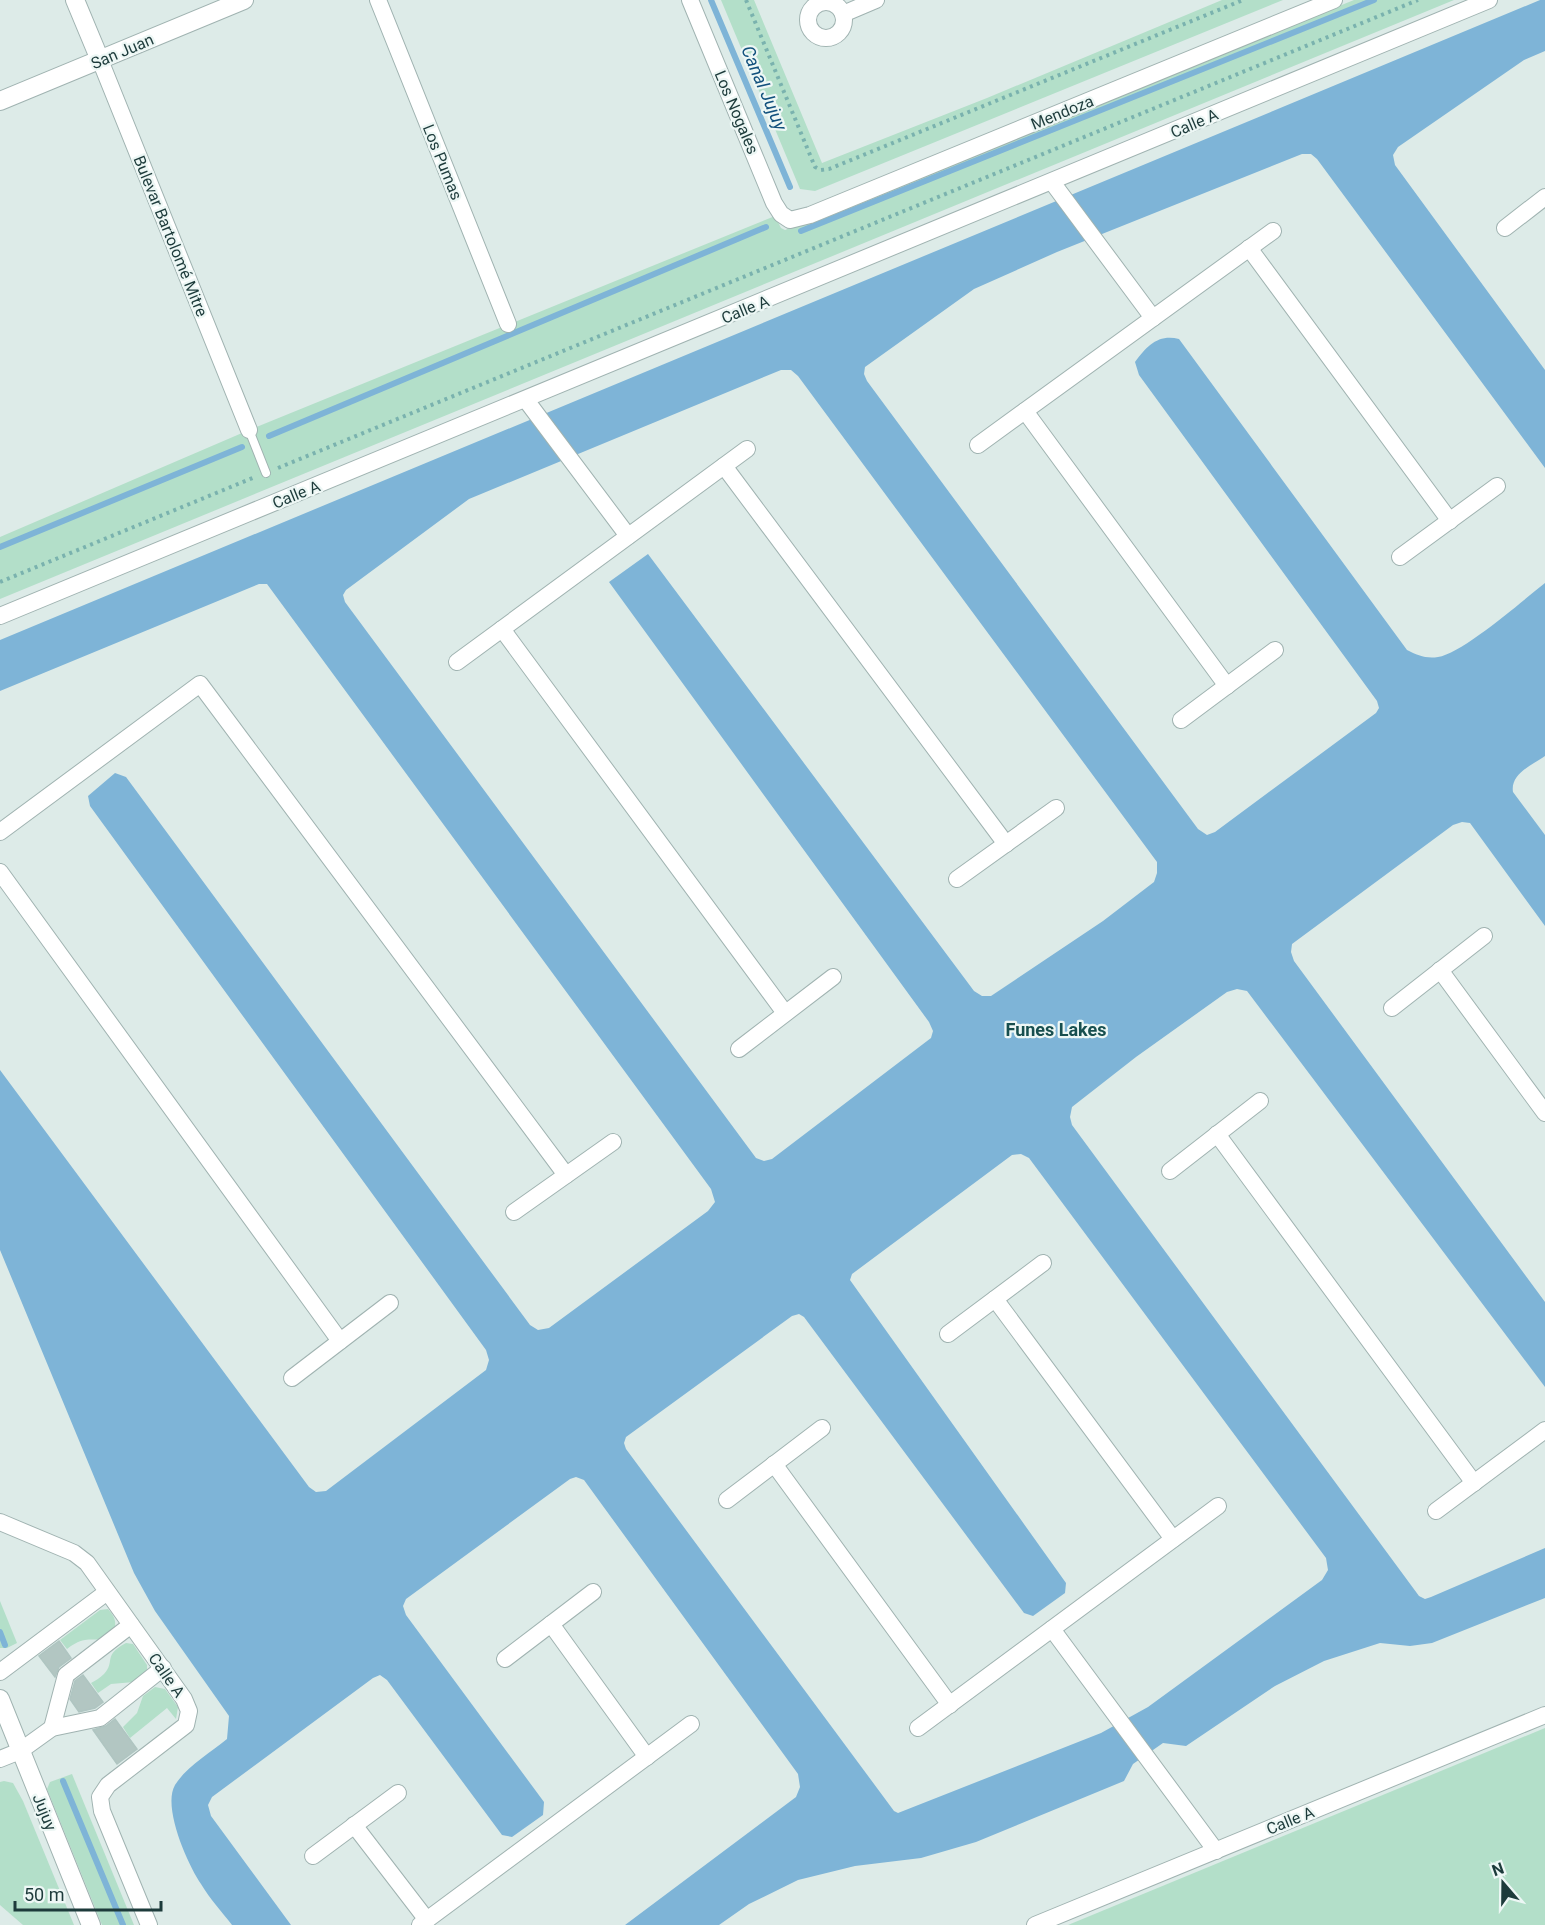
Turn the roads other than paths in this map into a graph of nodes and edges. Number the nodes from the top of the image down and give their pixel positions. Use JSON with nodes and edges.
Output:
{"nodes":[{"id":1,"x":75,"y":0,"type":"edge"},
{"id":2,"x":244,"y":0,"type":"edge"},
{"id":3,"x":378,"y":0,"type":"edge"},
{"id":4,"x":690,"y":0,"type":"edge"},
{"id":5,"x":876,"y":0,"type":"edge"},
{"id":6,"x":1334,"y":0,"type":"edge"},
{"id":7,"x":1490,"y":0,"type":"edge"},
{"id":8,"x":843,"y":14,"type":"dead end"},
{"id":9,"x":100,"y":60,"type":"junction"},
{"id":10,"x":0,"y":101,"type":"edge"},
{"id":11,"x":1052,"y":182,"type":"junction"},
{"id":12,"x":1545,"y":197,"type":"edge"},
{"id":13,"x":790,"y":220,"type":"joint"},
{"id":14,"x":1505,"y":228,"type":"dead end"},
{"id":15,"x":1273,"y":231,"type":"dead end"},
{"id":16,"x":1250,"y":248,"type":"junction"},
{"id":17,"x":1153,"y":318,"type":"junction"},
{"id":18,"x":508,"y":324,"type":"dead end"},
{"id":19,"x":526,"y":400,"type":"junction"},
{"id":20,"x":1025,"y":411,"type":"junction"},
{"id":21,"x":249,"y":430,"type":"joint"},
{"id":22,"x":978,"y":444,"type":"dead end"},
{"id":23,"x":747,"y":449,"type":"dead end"},
{"id":24,"x":724,"y":466,"type":"junction"},
{"id":25,"x":266,"y":473,"type":"road end"},
{"id":26,"x":1497,"y":486,"type":"dead end"},
{"id":27,"x":1450,"y":521,"type":"junction"},
{"id":28,"x":628,"y":536,"type":"junction"},
{"id":29,"x":1400,"y":557,"type":"dead end"},
{"id":30,"x":0,"y":616,"type":"edge"},
{"id":31,"x":502,"y":629,"type":"junction"},
{"id":32,"x":1275,"y":650,"type":"dead end"},
{"id":33,"x":457,"y":662,"type":"dead end"},
{"id":34,"x":1227,"y":686,"type":"junction"},
{"id":35,"x":1181,"y":720,"type":"dead end"},
{"id":36,"x":1056,"y":808,"type":"dead end"},
{"id":37,"x":0,"y":832,"type":"edge"},
{"id":38,"x":1006,"y":844,"type":"junction"},
{"id":39,"x":0,"y":872,"type":"edge"},
{"id":40,"x":957,"y":879,"type":"dead end"},
{"id":41,"x":1484,"y":936,"type":"dead end"},
{"id":42,"x":1440,"y":970,"type":"junction"},
{"id":43,"x":833,"y":977,"type":"dead end"},
{"id":44,"x":1392,"y":1008,"type":"dead end"},
{"id":45,"x":785,"y":1013,"type":"junction"},
{"id":46,"x":739,"y":1049,"type":"dead end"},
{"id":47,"x":1260,"y":1101,"type":"dead end"},
{"id":48,"x":1545,"y":1113,"type":"edge"},
{"id":49,"x":1217,"y":1134,"type":"junction"},
{"id":50,"x":613,"y":1142,"type":"dead end"},
{"id":51,"x":1170,"y":1171,"type":"dead end"},
{"id":52,"x":566,"y":1175,"type":"junction"},
{"id":53,"x":514,"y":1212,"type":"dead end"},
{"id":54,"x":1042,"y":1263,"type":"dead end"},
{"id":55,"x":995,"y":1299,"type":"junction"},
{"id":56,"x":390,"y":1303,"type":"dead end"},
{"id":57,"x":948,"y":1334,"type":"dead end"},
{"id":58,"x":340,"y":1341,"type":"junction"},
{"id":59,"x":292,"y":1378,"type":"dead end"},
{"id":60,"x":822,"y":1428,"type":"dead end"},
{"id":61,"x":1545,"y":1431,"type":"edge"},
{"id":62,"x":774,"y":1464,"type":"junction"},
{"id":63,"x":1474,"y":1483,"type":"junction"},
{"id":64,"x":727,"y":1500,"type":"dead end"},
{"id":65,"x":1218,"y":1506,"type":"dead end"},
{"id":66,"x":1436,"y":1511,"type":"dead end"},
{"id":67,"x":0,"y":1522,"type":"edge"},
{"id":68,"x":1173,"y":1539,"type":"junction"},
{"id":69,"x":107,"y":1592,"type":"junction"},
{"id":70,"x":593,"y":1592,"type":"dead end"},
{"id":71,"x":551,"y":1624,"type":"junction"},
{"id":72,"x":131,"y":1625,"type":"junction"},
{"id":73,"x":1052,"y":1629,"type":"junction"},
{"id":74,"x":505,"y":1659,"type":"dead end"},
{"id":75,"x":163,"y":1668,"type":"junction"},
{"id":76,"x":0,"y":1672,"type":"edge"},
{"id":77,"x":0,"y":1699,"type":"edge"},
{"id":78,"x":950,"y":1705,"type":"junction"},
{"id":79,"x":1545,"y":1715,"type":"edge"},
{"id":80,"x":691,"y":1724,"type":"dead end"},
{"id":81,"x":52,"y":1728,"type":"junction"},
{"id":82,"x":918,"y":1728,"type":"dead end"},
{"id":83,"x":20,"y":1751,"type":"junction"},
{"id":84,"x":647,"y":1757,"type":"junction"},
{"id":85,"x":0,"y":1759,"type":"edge"},
{"id":86,"x":398,"y":1793,"type":"dead end"},
{"id":87,"x":354,"y":1825,"type":"junction"},
{"id":88,"x":1216,"y":1851,"type":"junction"},
{"id":89,"x":312,"y":1856,"type":"dead end"},
{"id":90,"x":423,"y":1923,"type":"edge"},
{"id":91,"x":91,"y":1925,"type":"edge"},
{"id":92,"x":149,"y":1925,"type":"edge"},
{"id":93,"x":1035,"y":1925,"type":"edge"}],
"edges":[{"from":1,"to":9,"type":"street","name":"Bulevar Bartolomé Mitre"},
{"from":2,"to":9,"type":"street","name":"San Juan"},
{"from":3,"to":18,"type":"street","name":"Los Pumas"},
{"from":4,"to":13,"type":"street","name":"Los Nogales"},
{"from":5,"to":8,"type":"street"},
{"from":6,"to":13,"type":"street","name":"Mendoza"},
{"from":7,"to":11,"type":"street","name":"Calle A"},
{"from":9,"to":10,"type":"street","name":"San Juan"},
{"from":9,"to":21,"type":"street","name":"Bulevar Bartolomé Mitre"},
{"from":11,"to":17,"type":"street"},
{"from":11,"to":19,"type":"street","name":"Calle A"},
{"from":12,"to":14,"type":"street"},
{"from":15,"to":16,"type":"street"},
{"from":16,"to":17,"type":"street"},
{"from":16,"to":27,"type":"street"},
{"from":17,"to":20,"type":"street"},
{"from":19,"to":28,"type":"street"},
{"from":19,"to":30,"type":"street","name":"Calle A"},
{"from":20,"to":22,"type":"street"},
{"from":20,"to":34,"type":"street"},
{"from":21,"to":25,"type":"lane","name":"Bulevar Bartolomé Mitre"},
{"from":23,"to":24,"type":"street"},
{"from":24,"to":28,"type":"street"},
{"from":24,"to":38,"type":"street"},
{"from":26,"to":27,"type":"street"},
{"from":27,"to":29,"type":"street"},
{"from":28,"to":31,"type":"street"},
{"from":31,"to":33,"type":"street"},
{"from":31,"to":45,"type":"street"},
{"from":32,"to":34,"type":"street"},
{"from":34,"to":35,"type":"street"},
{"from":36,"to":38,"type":"street"},
{"from":37,"to":52,"type":"street"},
{"from":38,"to":40,"type":"street"},
{"from":39,"to":58,"type":"street"},
{"from":41,"to":42,"type":"street"},
{"from":42,"to":44,"type":"street"},
{"from":42,"to":48,"type":"street"},
{"from":43,"to":45,"type":"street"},
{"from":45,"to":46,"type":"street"},
{"from":47,"to":49,"type":"street"},
{"from":49,"to":51,"type":"street"},
{"from":49,"to":63,"type":"street"},
{"from":50,"to":52,"type":"street"},
{"from":52,"to":53,"type":"street"},
{"from":54,"to":55,"type":"street"},
{"from":55,"to":57,"type":"street"},
{"from":55,"to":68,"type":"street"},
{"from":56,"to":58,"type":"street"},
{"from":58,"to":59,"type":"street"},
{"from":60,"to":62,"type":"street"},
{"from":61,"to":63,"type":"street"},
{"from":62,"to":64,"type":"street"},
{"from":62,"to":78,"type":"street"},
{"from":63,"to":66,"type":"street"},
{"from":65,"to":68,"type":"street"},
{"from":67,"to":69,"type":"street","name":"Calle A"},
{"from":68,"to":73,"type":"street"},
{"from":69,"to":72,"type":"street","name":"Calle A"},
{"from":69,"to":76,"type":"street"},
{"from":70,"to":71,"type":"street"},
{"from":71,"to":74,"type":"street"},
{"from":71,"to":84,"type":"street"},
{"from":72,"to":75,"type":"street","name":"Calle A"},
{"from":72,"to":81,"type":"street"},
{"from":73,"to":78,"type":"street"},
{"from":73,"to":88,"type":"street"},
{"from":75,"to":81,"type":"street"},
{"from":75,"to":92,"type":"street","name":"Calle A"},
{"from":77,"to":83,"type":"street","name":"Jujuy"},
{"from":78,"to":82,"type":"street"},
{"from":79,"to":88,"type":"street","name":"Calle A"},
{"from":80,"to":84,"type":"street"},
{"from":81,"to":83,"type":"street"},
{"from":83,"to":85,"type":"street"},
{"from":83,"to":91,"type":"street","name":"Jujuy"},
{"from":84,"to":90,"type":"street"},
{"from":86,"to":87,"type":"street"},
{"from":87,"to":89,"type":"street"},
{"from":87,"to":90,"type":"street"},
{"from":88,"to":93,"type":"street","name":"Calle A"}]}
